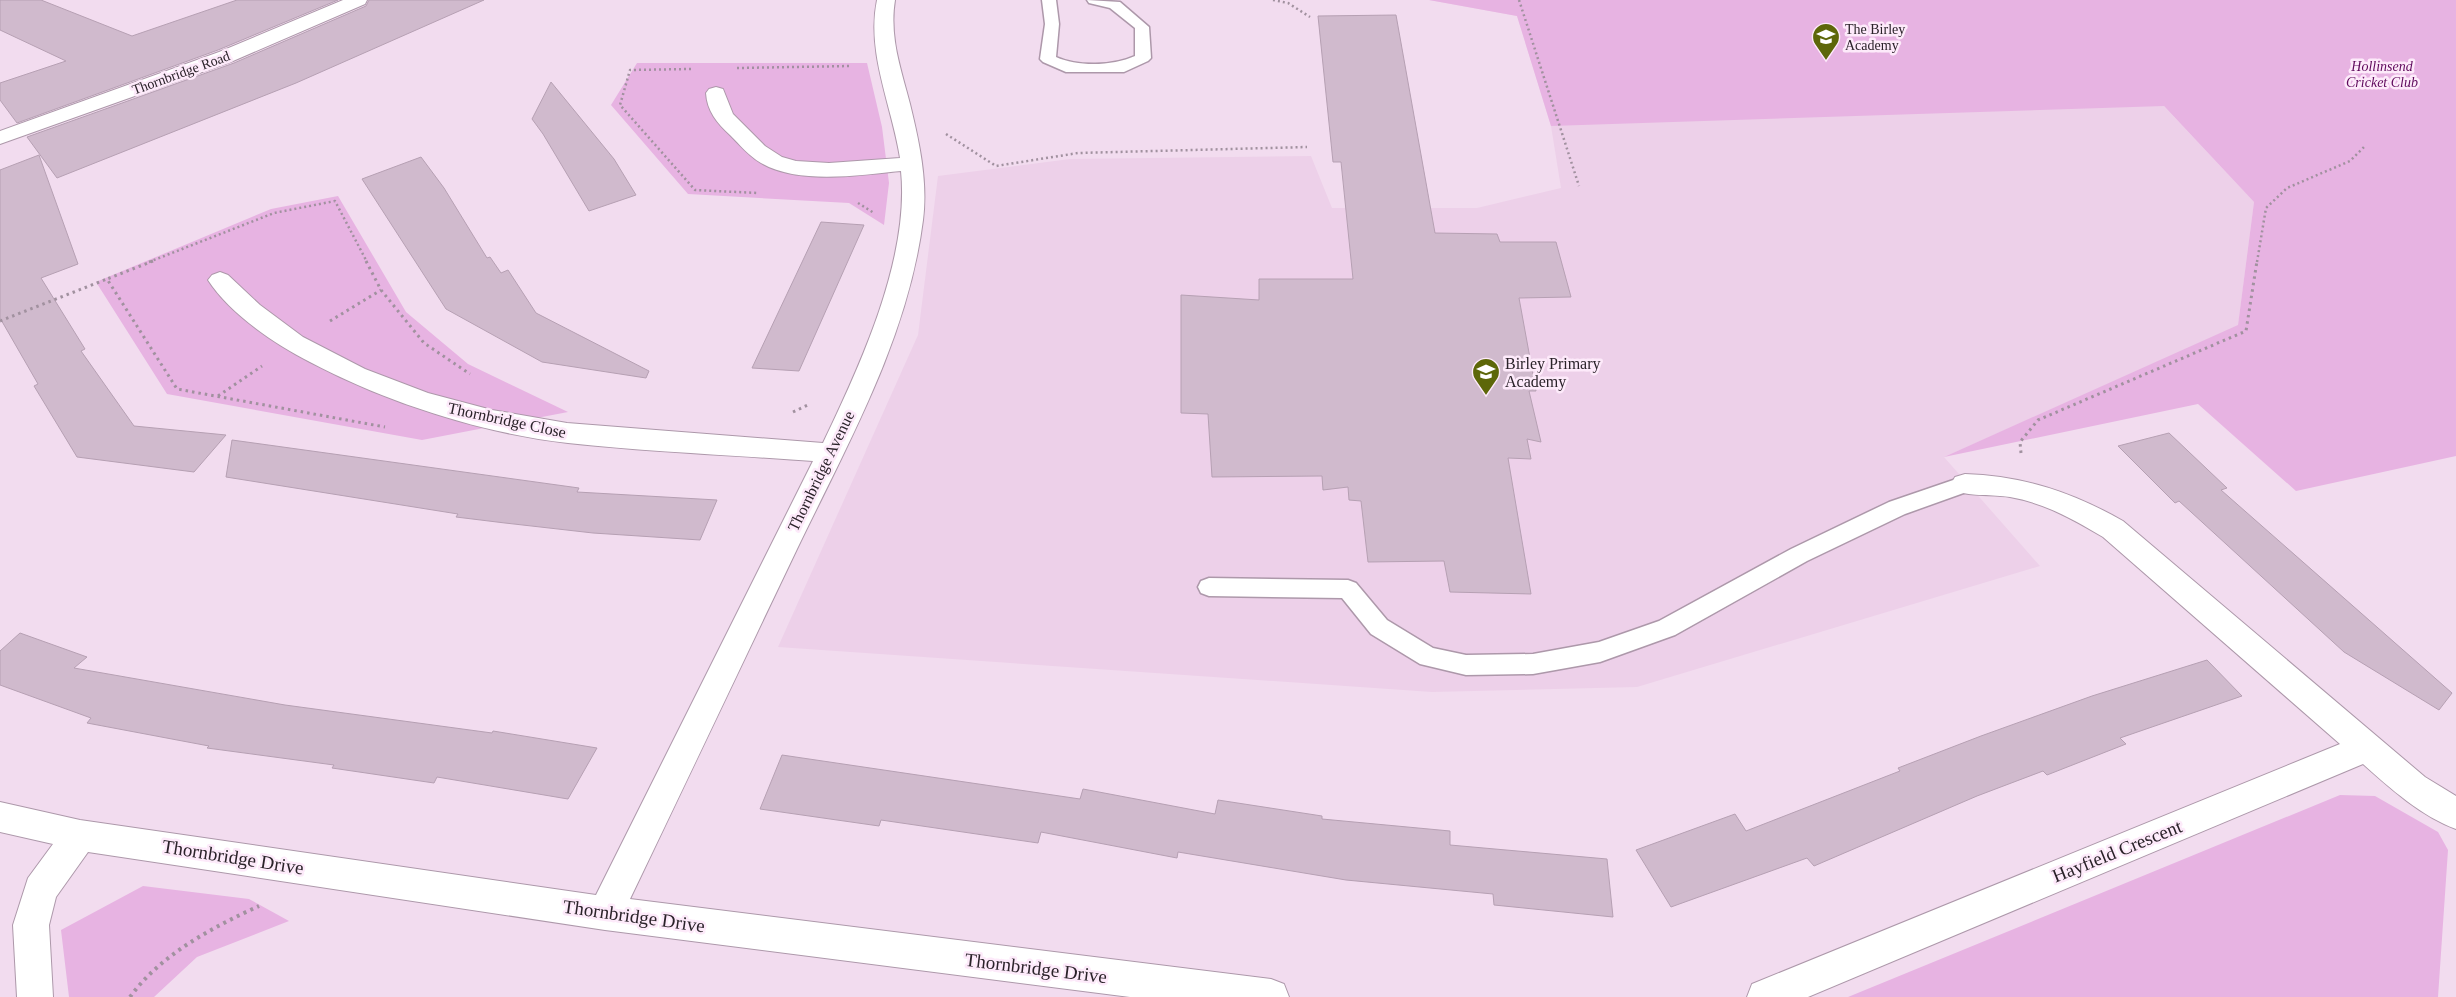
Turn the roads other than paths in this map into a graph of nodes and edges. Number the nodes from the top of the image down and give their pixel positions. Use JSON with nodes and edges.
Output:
{"nodes":[{"id":1,"x":358,"y":0,"type":"edge"},
{"id":2,"x":886,"y":0,"type":"edge"},
{"id":3,"x":1049,"y":0,"type":"edge"},
{"id":4,"x":1094,"y":0,"type":"edge"},
{"id":5,"x":716,"y":93,"type":"dead end"},
{"id":6,"x":0,"y":138,"type":"edge"},
{"id":7,"x":911,"y":164,"type":"junction"},
{"id":8,"x":220,"y":280,"type":"dead end"},
{"id":9,"x":830,"y":453,"type":"junction"},
{"id":10,"x":1966,"y":484,"type":"joint"},
{"id":11,"x":1209,"y":587,"type":"dead end"},
{"id":12,"x":2367,"y":748,"type":"junction"},
{"id":13,"x":2456,"y":814,"type":"edge"},
{"id":14,"x":0,"y":817,"type":"edge"},
{"id":15,"x":80,"y":835,"type":"junction"},
{"id":16,"x":605,"y":913,"type":"junction"},
{"id":17,"x":35,"y":997,"type":"edge"},
{"id":18,"x":1270,"y":997,"type":"edge"},
{"id":19,"x":1765,"y":997,"type":"edge"}],
"edges":[{"from":1,"to":6,"type":"street","name":"Thornbridge Road"},
{"from":2,"to":7,"type":"street","name":"Thornbridge Avenue"},
{"from":3,"to":4,"type":"lane"},
{"from":5,"to":7,"type":"street"},
{"from":7,"to":9,"type":"street","name":"Thornbridge Avenue"},
{"from":8,"to":9,"type":"street","name":"Thornbridge Close"},
{"from":9,"to":16,"type":"street","name":"Thornbridge Avenue"},
{"from":10,"to":11,"type":"lane"},
{"from":10,"to":12,"type":"street"},
{"from":12,"to":13,"type":"street"},
{"from":12,"to":19,"type":"street","name":"Hayfield Crescent"},
{"from":14,"to":15,"type":"street","name":"Thornbridge Drive"},
{"from":15,"to":16,"type":"street","name":"Thornbridge Drive"},
{"from":15,"to":17,"type":"street"},
{"from":16,"to":18,"type":"street","name":"Thornbridge Drive"}]}
